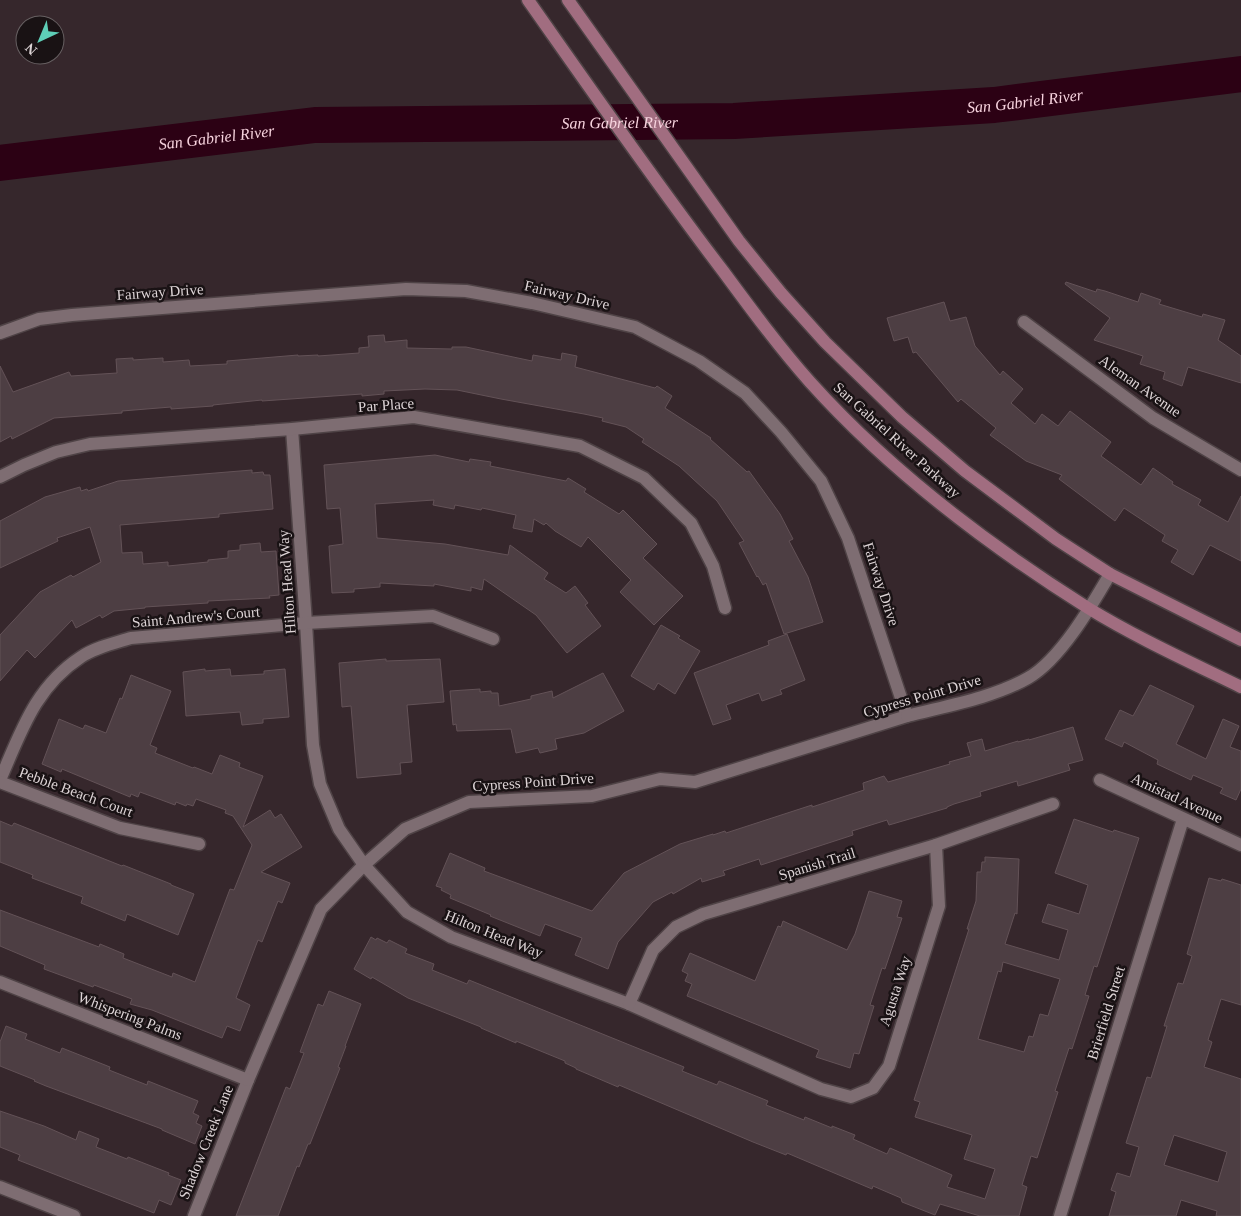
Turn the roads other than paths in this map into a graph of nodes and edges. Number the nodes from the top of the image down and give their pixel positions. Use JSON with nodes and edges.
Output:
{"nodes":[{"id":1,"x":528,"y":0,"type":"edge"},
{"id":2,"x":568,"y":0,"type":"edge"},
{"id":3,"x":1024,"y":322,"type":"dead end"},
{"id":4,"x":0,"y":333,"type":"edge"},
{"id":5,"x":292,"y":429,"type":"junction"},
{"id":6,"x":1241,"y":470,"type":"edge"},
{"id":7,"x":0,"y":477,"type":"edge"},
{"id":8,"x":1110,"y":574,"type":"junction"},
{"id":9,"x":725,"y":608,"type":"dead end"},
{"id":10,"x":1090,"y":609,"type":"junction"},
{"id":11,"x":306,"y":624,"type":"junction"},
{"id":12,"x":493,"y":639,"type":"dead end"},
{"id":13,"x":1241,"y":640,"type":"edge"},
{"id":14,"x":1241,"y":687,"type":"edge"},
{"id":15,"x":908,"y":716,"type":"junction"},
{"id":16,"x":1100,"y":780,"type":"dead end"},
{"id":17,"x":0,"y":781,"type":"edge"},
{"id":18,"x":1053,"y":804,"type":"dead end"},
{"id":19,"x":1183,"y":819,"type":"junction"},
{"id":20,"x":199,"y":844,"type":"dead end"},
{"id":21,"x":936,"y":845,"type":"junction"},
{"id":22,"x":1241,"y":845,"type":"edge"},
{"id":23,"x":364,"y":865,"type":"junction"},
{"id":24,"x":0,"y":982,"type":"edge"},
{"id":25,"x":629,"y":1004,"type":"junction"},
{"id":26,"x":248,"y":1080,"type":"junction"},
{"id":27,"x":821,"y":1089,"type":"joint"},
{"id":28,"x":0,"y":1187,"type":"edge"},
{"id":29,"x":74,"y":1216,"type":"edge"},
{"id":30,"x":194,"y":1216,"type":"edge"},
{"id":31,"x":1060,"y":1216,"type":"edge"}],
"edges":[{"from":1,"to":10,"type":"main road","name":"San Gabriel River Parkway"},
{"from":2,"to":8,"type":"main road","name":"San Gabriel River Parkway"},
{"from":3,"to":6,"type":"street","name":"Aleman Avenue"},
{"from":4,"to":15,"type":"street","name":"Fairway Drive"},
{"from":5,"to":7,"type":"street","name":"Par Place"},
{"from":5,"to":9,"type":"street","name":"Par Place"},
{"from":5,"to":11,"type":"street","name":"Hilton Head Way"},
{"from":8,"to":10,"type":"street","name":"Cypress Point Drive"},
{"from":8,"to":13,"type":"main road","name":"San Gabriel River Parkway"},
{"from":10,"to":14,"type":"main road","name":"San Gabriel River Parkway"},
{"from":10,"to":15,"type":"street","name":"Cypress Point Drive"},
{"from":11,"to":12,"type":"street","name":"Saint Andrew's Court"},
{"from":11,"to":17,"type":"street","name":"Saint Andrew's Court"},
{"from":11,"to":23,"type":"street","name":"Hilton Head Way"},
{"from":15,"to":23,"type":"street","name":"Cypress Point Drive"},
{"from":16,"to":19,"type":"street","name":"Amistad Avenue"},
{"from":17,"to":20,"type":"street","name":"Pebble Beach Court"},
{"from":18,"to":21,"type":"street","name":"Spanish Trail"},
{"from":19,"to":22,"type":"street","name":"Amistad Avenue"},
{"from":19,"to":31,"type":"street","name":"Brierfield Street"},
{"from":21,"to":25,"type":"street","name":"Spanish Trail"},
{"from":21,"to":27,"type":"street","name":"Agusta Way"},
{"from":23,"to":25,"type":"street","name":"Hilton Head Way"},
{"from":23,"to":26,"type":"street","name":"Cypress Point Drive"},
{"from":24,"to":26,"type":"street","name":"Whispering Palms"},
{"from":25,"to":27,"type":"street","name":"Hilton Head Way"},
{"from":26,"to":30,"type":"street","name":"Shadow Creek Lane"},
{"from":28,"to":29,"type":"street"}]}
